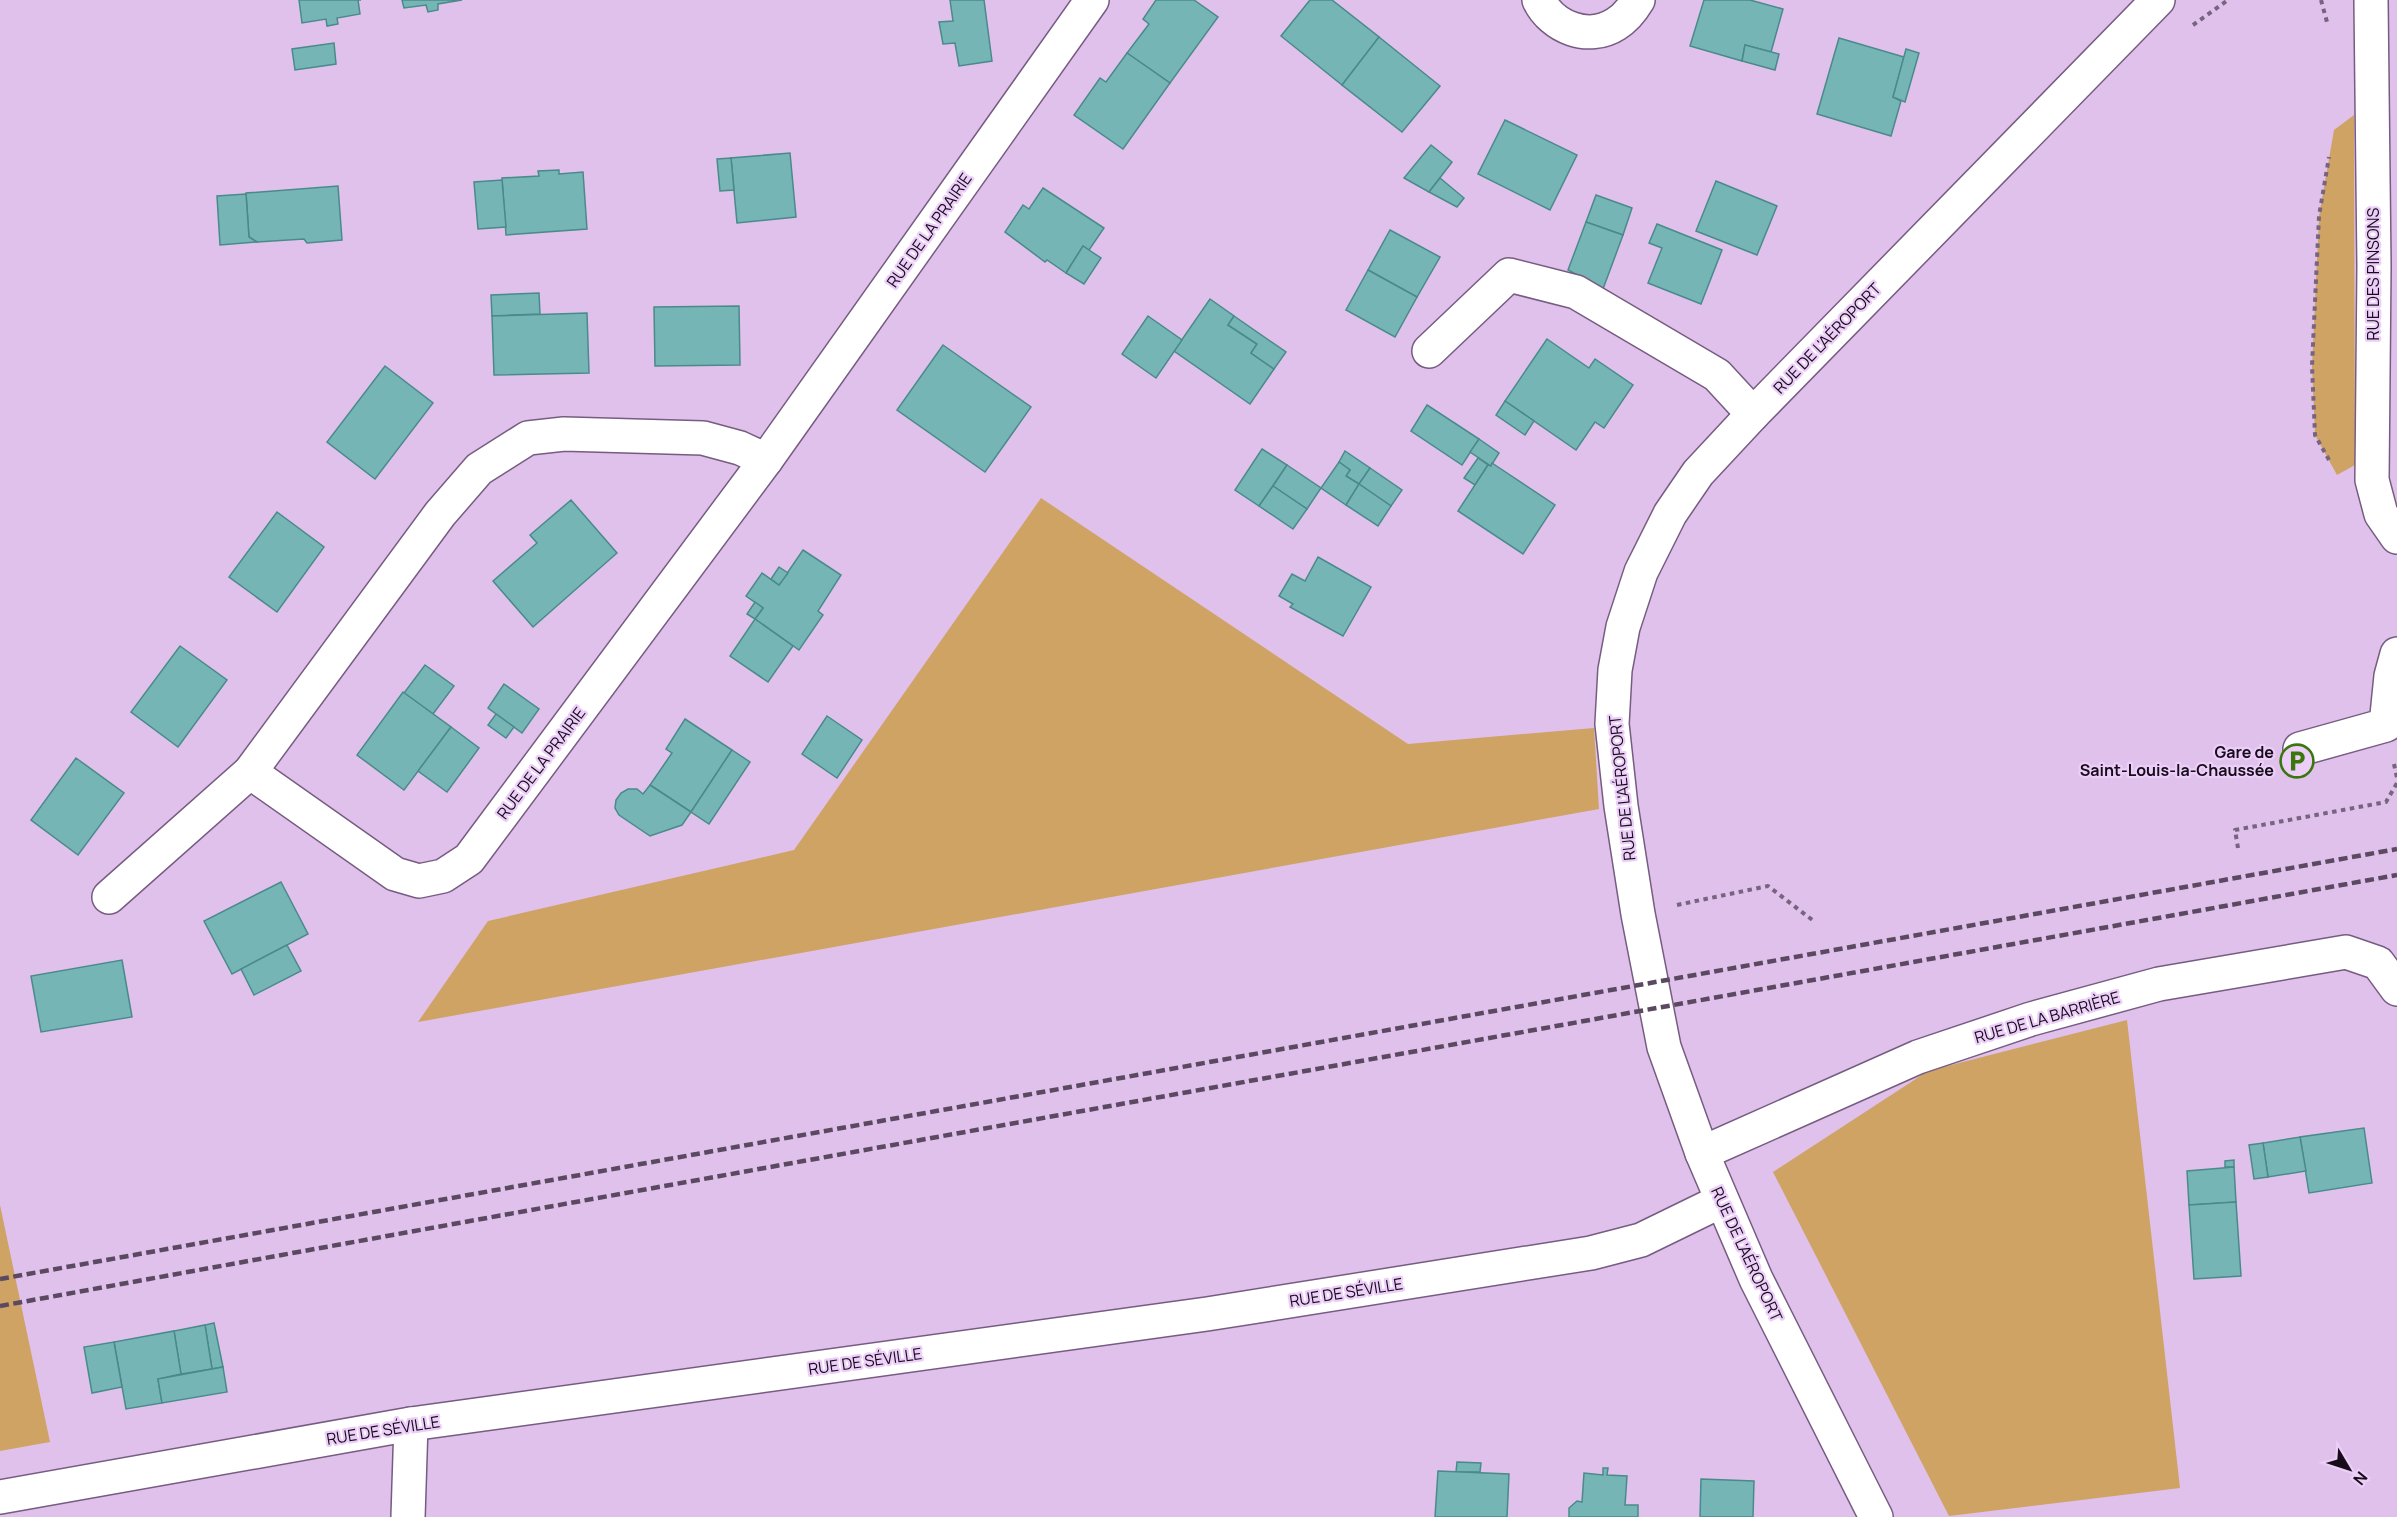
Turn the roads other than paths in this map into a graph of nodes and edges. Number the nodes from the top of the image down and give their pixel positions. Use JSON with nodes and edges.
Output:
{"nodes":[{"id":1,"x":1092,"y":0,"type":"edge"},
{"id":2,"x":1539,"y":0,"type":"edge"},
{"id":3,"x":1638,"y":0,"type":"edge"},
{"id":4,"x":2158,"y":0,"type":"edge"},
{"id":5,"x":2369,"y":2,"type":"edge"},
{"id":6,"x":1429,"y":351,"type":"dead end"},
{"id":7,"x":1753,"y":414,"type":"junction"},
{"id":8,"x":766,"y":460,"type":"junction"},
{"id":9,"x":2397,"y":537,"type":"edge"},
{"id":10,"x":2397,"y":654,"type":"edge"},
{"id":11,"x":2300,"y":748,"type":"dead end"},
{"id":12,"x":250,"y":772,"type":"junction"},
{"id":13,"x":110,"y":897,"type":"dead end"},
{"id":14,"x":2397,"y":989,"type":"edge"},
{"id":15,"x":1702,"y":1153,"type":"junction"},
{"id":16,"x":1721,"y":1201,"type":"junction"},
{"id":17,"x":411,"y":1424,"type":"junction"},
{"id":18,"x":0,"y":1497,"type":"edge"},
{"id":19,"x":408,"y":1517,"type":"edge"},
{"id":20,"x":1876,"y":1517,"type":"edge"}],
"edges":[{"from":1,"to":8,"type":"street","name":"RUE DE LA PRAIRIE"},
{"from":2,"to":3,"type":"street"},
{"from":4,"to":7,"type":"street","name":"RUE DE L'AÉROPORT"},
{"from":5,"to":9,"type":"street","name":"RUE DES PINSONS"},
{"from":6,"to":7,"type":"street"},
{"from":7,"to":15,"type":"street","name":"RUE DE L'AÉROPORT"},
{"from":8,"to":12,"type":"street"},
{"from":8,"to":12,"type":"street","name":"RUE DE LA PRAIRIE"},
{"from":10,"to":11,"type":"street"},
{"from":12,"to":13,"type":"street"},
{"from":14,"to":15,"type":"street","name":"RUE DE LA BARRIÈRE"},
{"from":15,"to":16,"type":"street","name":"RUE DE L'AÉROPORT"},
{"from":16,"to":17,"type":"street","name":"RUE DE SÉVILLE"},
{"from":16,"to":20,"type":"street","name":"RUE DE L'AÉROPORT"},
{"from":17,"to":18,"type":"street","name":"RUE DE SÉVILLE"},
{"from":17,"to":19,"type":"street"}]}
